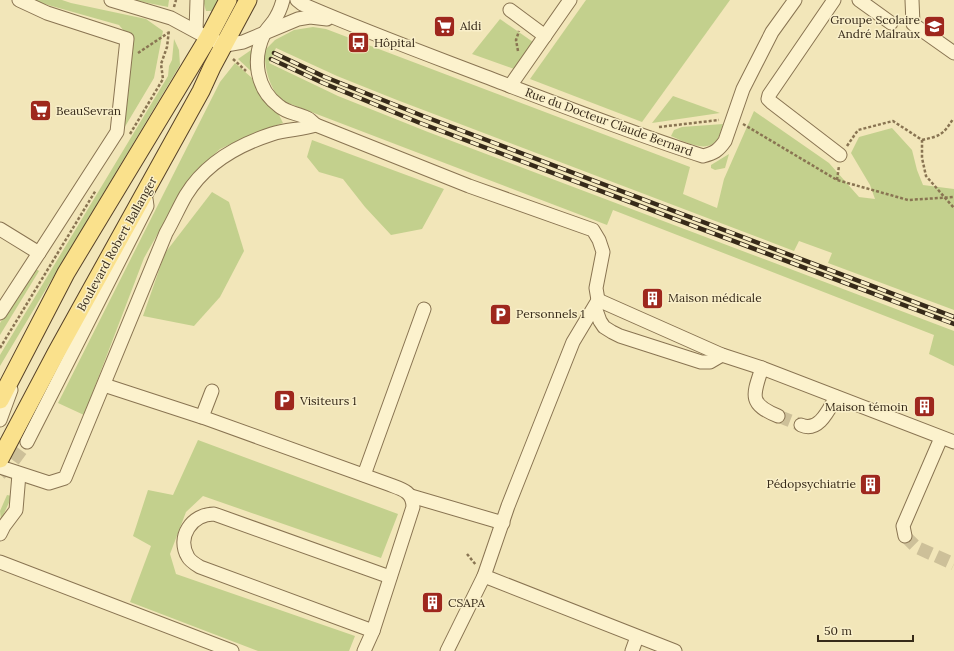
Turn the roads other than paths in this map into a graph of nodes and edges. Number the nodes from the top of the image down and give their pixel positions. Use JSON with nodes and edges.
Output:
{"nodes":[{"id":1,"x":19,"y":0,"type":"edge"},
{"id":2,"x":111,"y":0,"type":"edge"},
{"id":3,"x":196,"y":0,"type":"edge"},
{"id":4,"x":248,"y":0,"type":"edge"},
{"id":5,"x":283,"y":0,"type":"edge"},
{"id":6,"x":297,"y":0,"type":"edge"},
{"id":7,"x":570,"y":0,"type":"edge"},
{"id":8,"x":795,"y":0,"type":"edge"},
{"id":9,"x":834,"y":0,"type":"edge"},
{"id":10,"x":859,"y":0,"type":"edge"},
{"id":11,"x":912,"y":0,"type":"edge"},
{"id":12,"x":227,"y":2,"type":"edge"},
{"id":13,"x":510,"y":10,"type":"dead end"},
{"id":14,"x":342,"y":21,"type":"junction"},
{"id":15,"x":891,"y":23,"type":"dead end"},
{"id":16,"x":265,"y":33,"type":"junction"},
{"id":17,"x":202,"y":34,"type":"junction"},
{"id":18,"x":545,"y":36,"type":"junction"},
{"id":19,"x":226,"y":44,"type":"junction"},
{"id":20,"x":954,"y":53,"type":"edge"},
{"id":21,"x":510,"y":86,"type":"junction"},
{"id":22,"x":316,"y":125,"type":"junction"},
{"id":23,"x":840,"y":155,"type":"road end"},
{"id":24,"x":146,"y":193,"type":"junction"},
{"id":25,"x":0,"y":229,"type":"edge"},
{"id":26,"x":40,"y":253,"type":"junction"},
{"id":27,"x":598,"y":300,"type":"junction"},
{"id":28,"x":424,"y":309,"type":"dead end"},
{"id":29,"x":0,"y":313,"type":"edge"},
{"id":30,"x":28,"y":346,"type":"junction"},
{"id":31,"x":722,"y":355,"type":"junction"},
{"id":32,"x":762,"y":368,"type":"junction"},
{"id":33,"x":104,"y":385,"type":"junction"},
{"id":34,"x":212,"y":391,"type":"dead end"},
{"id":35,"x":836,"y":397,"type":"junction"},
{"id":36,"x":0,"y":399,"type":"edge"},
{"id":37,"x":778,"y":416,"type":"tunnel mouth"},
{"id":38,"x":202,"y":417,"type":"junction"},
{"id":39,"x":0,"y":420,"type":"edge"},
{"id":40,"x":801,"y":425,"type":"tunnel mouth"},
{"id":41,"x":941,"y":438,"type":"junction"},
{"id":42,"x":27,"y":442,"type":"tunnel mouth"},
{"id":43,"x":954,"y":442,"type":"edge"},
{"id":44,"x":0,"y":459,"type":"edge"},
{"id":45,"x":0,"y":467,"type":"edge"},
{"id":46,"x":19,"y":474,"type":"junction"},
{"id":47,"x":364,"y":475,"type":"junction"},
{"id":48,"x":411,"y":496,"type":"junction"},
{"id":49,"x":503,"y":523,"type":"junction"},
{"id":50,"x":0,"y":534,"type":"edge"},
{"id":51,"x":905,"y":536,"type":"dead end"},
{"id":52,"x":0,"y":562,"type":"edge"},
{"id":53,"x":484,"y":576,"type":"junction"},
{"id":54,"x":390,"y":577,"type":"junction"},
{"id":55,"x":373,"y":631,"type":"junction"},
{"id":56,"x":637,"y":637,"type":"junction"},
{"id":57,"x":232,"y":651,"type":"edge"},
{"id":58,"x":364,"y":651,"type":"edge"},
{"id":59,"x":447,"y":651,"type":"edge"},
{"id":60,"x":632,"y":651,"type":"edge"},
{"id":61,"x":675,"y":651,"type":"edge"}],
"edges":[{"from":1,"to":26,"type":"street"},
{"from":2,"to":17,"type":"street"},
{"from":3,"to":17,"type":"street"},
{"from":4,"to":19,"type":"main road","name":"Boulevard Robert Ballanger"},
{"from":5,"to":16,"type":"street"},
{"from":6,"to":14,"type":"street","name":"Rue du Docteur Claude Bernard"},
{"from":7,"to":18,"type":"street"},
{"from":8,"to":21,"type":"street","name":"Rue du Docteur Claude Bernard"},
{"from":9,"to":23,"type":"street"},
{"from":10,"to":15,"type":"street"},
{"from":11,"to":20,"type":"street"},
{"from":12,"to":17,"type":"main road"},
{"from":13,"to":18,"type":"street"},
{"from":14,"to":16,"type":"street","name":"Rue du Docteur Claude Bernard"},
{"from":14,"to":21,"type":"street","name":"Rue du Docteur Claude Bernard"},
{"from":16,"to":19,"type":"street","name":"Rue du Docteur Claude Bernard"},
{"from":16,"to":22,"type":"street"},
{"from":17,"to":19,"type":"street"},
{"from":17,"to":30,"type":"main road"},
{"from":18,"to":21,"type":"street"},
{"from":19,"to":24,"type":"main road","name":"Boulevard Robert Ballanger"},
{"from":22,"to":27,"type":"street"},
{"from":22,"to":33,"type":"street"},
{"from":24,"to":42,"type":"street"},
{"from":24,"to":44,"type":"main road","name":"Boulevard Robert Ballanger"},
{"from":25,"to":26,"type":"street"},
{"from":26,"to":29,"type":"street"},
{"from":27,"to":31,"type":"street"},
{"from":27,"to":31,"type":"street"},
{"from":27,"to":49,"type":"street"},
{"from":28,"to":47,"type":"street"},
{"from":30,"to":36,"type":"main road"},
{"from":30,"to":39,"type":"street"},
{"from":31,"to":32,"type":"street"},
{"from":32,"to":35,"type":"street"},
{"from":32,"to":37,"type":"street"},
{"from":33,"to":38,"type":"street"},
{"from":33,"to":46,"type":"street"},
{"from":34,"to":38,"type":"street"},
{"from":35,"to":40,"type":"street"},
{"from":35,"to":41,"type":"street"},
{"from":38,"to":47,"type":"street"},
{"from":41,"to":43,"type":"street"},
{"from":41,"to":51,"type":"street"},
{"from":45,"to":46,"type":"street"},
{"from":46,"to":50,"type":"street"},
{"from":47,"to":48,"type":"street"},
{"from":48,"to":49,"type":"street"},
{"from":48,"to":54,"type":"street"},
{"from":49,"to":53,"type":"street"},
{"from":52,"to":57,"type":"street"},
{"from":53,"to":56,"type":"street"},
{"from":53,"to":59,"type":"street"},
{"from":54,"to":55,"type":"street"},
{"from":54,"to":55,"type":"street"},
{"from":55,"to":58,"type":"street"},
{"from":56,"to":60,"type":"street"},
{"from":56,"to":61,"type":"street"}]}
